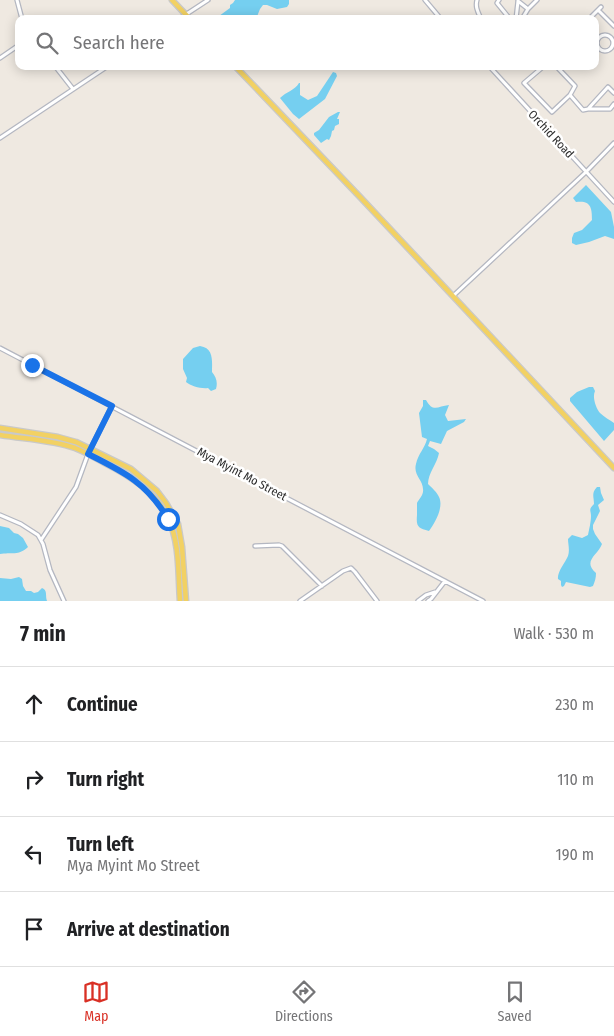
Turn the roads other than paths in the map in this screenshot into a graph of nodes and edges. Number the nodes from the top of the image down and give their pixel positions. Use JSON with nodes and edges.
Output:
{"nodes":[{"id":1,"x":17,"y":0,"type":"edge"},
{"id":2,"x":172,"y":0,"type":"edge"},
{"id":3,"x":208,"y":0,"type":"edge"},
{"id":4,"x":425,"y":0,"type":"edge"},
{"id":5,"x":477,"y":0,"type":"edge"},
{"id":6,"x":499,"y":0,"type":"edge"},
{"id":7,"x":519,"y":0,"type":"edge"},
{"id":8,"x":537,"y":0,"type":"edge"},
{"id":9,"x":528,"y":9,"type":"junction"},
{"id":10,"x":186,"y":14,"type":"joint"},
{"id":11,"x":21,"y":15,"type":"edge"},
{"id":12,"x":438,"y":15,"type":"edge"},
{"id":13,"x":479,"y":15,"type":"edge"},
{"id":14,"x":507,"y":15,"type":"edge"},
{"id":15,"x":517,"y":15,"type":"edge"},
{"id":16,"x":524,"y":15,"type":"edge"},
{"id":17,"x":593,"y":15,"type":"edge"},
{"id":18,"x":614,"y":26,"type":"edge"},
{"id":19,"x":612,"y":36,"type":"edge"},
{"id":20,"x":599,"y":38,"type":"edge"},
{"id":21,"x":15,"y":48,"type":"edge"},
{"id":22,"x":599,"y":49,"type":"edge"},
{"id":23,"x":613,"y":51,"type":"edge"},
{"id":24,"x":0,"y":58,"type":"edge"},
{"id":25,"x":58,"y":70,"type":"edge"},
{"id":26,"x":102,"y":70,"type":"edge"},
{"id":27,"x":239,"y":70,"type":"edge"},
{"id":28,"x":493,"y":70,"type":"edge"},
{"id":29,"x":539,"y":70,"type":"edge"},
{"id":30,"x":560,"y":70,"type":"edge"},
{"id":31,"x":73,"y":89,"type":"junction"},
{"id":32,"x":614,"y":93,"type":"edge"},
{"id":33,"x":570,"y":95,"type":"junction"},
{"id":34,"x":614,"y":104,"type":"edge"},
{"id":35,"x":588,"y":109,"type":"junction"},
{"id":36,"x":0,"y":138,"type":"edge"},
{"id":37,"x":614,"y":143,"type":"edge"},
{"id":38,"x":586,"y":172,"type":"junction"},
{"id":39,"x":614,"y":202,"type":"edge"},
{"id":40,"x":453,"y":296,"type":"junction"},
{"id":41,"x":0,"y":348,"type":"edge"},
{"id":42,"x":112,"y":406,"type":"junction"},
{"id":43,"x":0,"y":428,"type":"edge"},
{"id":44,"x":0,"y":435,"type":"edge"},
{"id":45,"x":91,"y":448,"type":"junction"},
{"id":46,"x":88,"y":454,"type":"junction"},
{"id":47,"x":614,"y":468,"type":"edge"},
{"id":48,"x":0,"y":516,"type":"edge"},
{"id":49,"x":41,"y":540,"type":"junction"},
{"id":50,"x":255,"y":546,"type":"dead end"},
{"id":51,"x":446,"y":581,"type":"junction"},
{"id":52,"x":322,"y":586,"type":"junction"},
{"id":53,"x":436,"y":592,"type":"junction"},
{"id":54,"x":302,"y":600,"type":"edge"},
{"id":55,"x":64,"y":601,"type":"edge"},
{"id":56,"x":180,"y":601,"type":"edge"},
{"id":57,"x":186,"y":601,"type":"edge"},
{"id":58,"x":377,"y":601,"type":"edge"},
{"id":59,"x":418,"y":601,"type":"edge"},
{"id":60,"x":428,"y":601,"type":"edge"},
{"id":61,"x":484,"y":601,"type":"edge"}],
"edges":[{"from":1,"to":11,"type":"street"},
{"from":2,"to":10,"type":"main road"},
{"from":3,"to":10,"type":"street"},
{"from":4,"to":12,"type":"street"},
{"from":5,"to":13,"type":"street"},
{"from":6,"to":14,"type":"street"},
{"from":7,"to":9,"type":"street"},
{"from":7,"to":15,"type":"street"},
{"from":8,"to":9,"type":"street"},
{"from":9,"to":16,"type":"street"},
{"from":17,"to":18,"type":"street"},
{"from":19,"to":20,"type":"street"},
{"from":19,"to":23,"type":"street"},
{"from":21,"to":24,"type":"street"},
{"from":22,"to":23,"type":"street"},
{"from":25,"to":31,"type":"street"},
{"from":26,"to":31,"type":"street"},
{"from":27,"to":40,"type":"main road"},
{"from":28,"to":38,"type":"street","name":"Orchid Road"},
{"from":29,"to":33,"type":"street"},
{"from":30,"to":33,"type":"street"},
{"from":31,"to":36,"type":"street"},
{"from":32,"to":35,"type":"street"},
{"from":33,"to":35,"type":"street"},
{"from":34,"to":35,"type":"street"},
{"from":37,"to":38,"type":"street"},
{"from":38,"to":39,"type":"street","name":"Orchid Road"},
{"from":38,"to":40,"type":"street"},
{"from":40,"to":47,"type":"main road"},
{"from":41,"to":42,"type":"street","name":"Mya Myint Mo Street"},
{"from":42,"to":45,"type":"street"},
{"from":42,"to":51,"type":"street","name":"Mya Myint Mo Street"},
{"from":43,"to":45,"type":"main road"},
{"from":44,"to":46,"type":"main road"},
{"from":45,"to":46,"type":"street"},
{"from":45,"to":57,"type":"main road"},
{"from":46,"to":49,"type":"street"},
{"from":46,"to":56,"type":"main road"},
{"from":48,"to":49,"type":"street"},
{"from":49,"to":55,"type":"street"},
{"from":50,"to":52,"type":"street"},
{"from":51,"to":53,"type":"street"},
{"from":51,"to":61,"type":"street","name":"Mya Myint Mo Street"},
{"from":52,"to":54,"type":"street"},
{"from":52,"to":58,"type":"street"},
{"from":53,"to":59,"type":"street"},
{"from":53,"to":60,"type":"street"}]}
